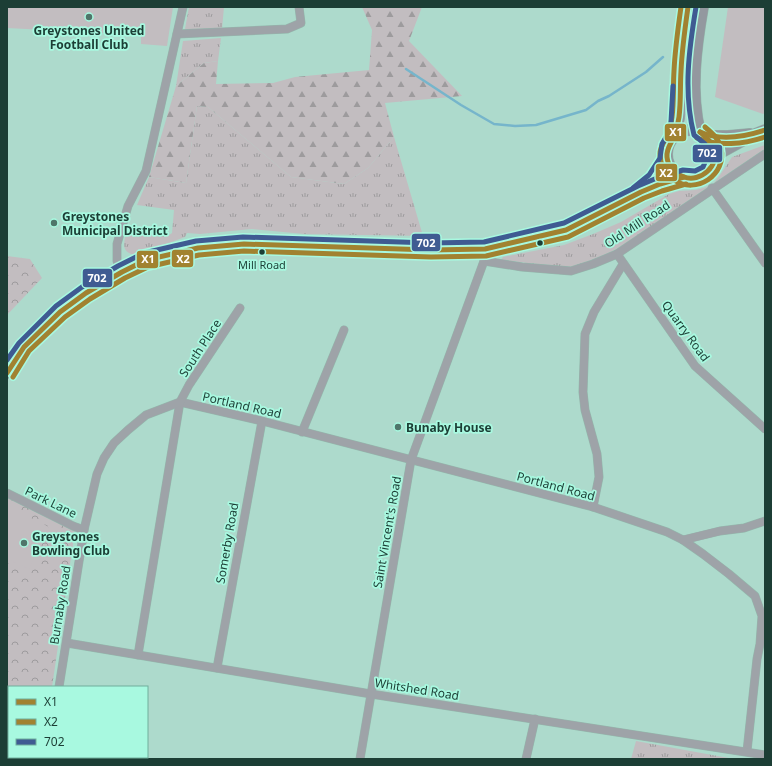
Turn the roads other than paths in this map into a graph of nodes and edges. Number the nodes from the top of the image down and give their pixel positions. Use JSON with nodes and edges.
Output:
{"nodes":[{"id":1,"x":183,"y":7,"type":"edge"},
{"id":2,"x":298,"y":7,"type":"edge"},
{"id":3,"x":688,"y":7,"type":"edge"},
{"id":4,"x":703,"y":7,"type":"edge"},
{"id":5,"x":177,"y":34,"type":"junction"},
{"id":6,"x":760,"y":132,"type":"edge"},
{"id":7,"x":704,"y":134,"type":"junction"},
{"id":8,"x":675,"y":136,"type":"junction"},
{"id":9,"x":765,"y":154,"type":"edge"},
{"id":10,"x":715,"y":156,"type":"junction"},
{"id":11,"x":667,"y":159,"type":"junction"},
{"id":12,"x":684,"y":177,"type":"junction"},
{"id":13,"x":712,"y":188,"type":"junction"},
{"id":14,"x":641,"y":192,"type":"junction"},
{"id":15,"x":485,"y":249,"type":"junction"},
{"id":16,"x":616,"y":254,"type":"junction"},
{"id":17,"x":484,"y":261,"type":"junction"},
{"id":18,"x":765,"y":263,"type":"edge"},
{"id":19,"x":623,"y":264,"type":"junction"},
{"id":20,"x":122,"y":272,"type":"junction"},
{"id":21,"x":240,"y":308,"type":"dead end"},
{"id":22,"x":344,"y":330,"type":"dead end"},
{"id":23,"x":7,"y":373,"type":"edge"},
{"id":24,"x":180,"y":402,"type":"junction"},
{"id":25,"x":262,"y":421,"type":"junction"},
{"id":26,"x":765,"y":429,"type":"edge"},
{"id":27,"x":302,"y":432,"type":"junction"},
{"id":28,"x":411,"y":460,"type":"junction"},
{"id":29,"x":7,"y":493,"type":"edge"},
{"id":30,"x":593,"y":507,"type":"junction"},
{"id":31,"x":765,"y":521,"type":"edge"},
{"id":32,"x":84,"y":530,"type":"junction"},
{"id":33,"x":683,"y":540,"type":"junction"},
{"id":34,"x":67,"y":643,"type":"junction"},
{"id":35,"x":138,"y":655,"type":"junction"},
{"id":36,"x":761,"y":659,"type":"edge"},
{"id":37,"x":217,"y":668,"type":"junction"},
{"id":38,"x":59,"y":686,"type":"edge"},
{"id":39,"x":371,"y":694,"type":"junction"},
{"id":40,"x":535,"y":719,"type":"junction"},
{"id":41,"x":747,"y":751,"type":"junction"},
{"id":42,"x":765,"y":755,"type":"edge"},
{"id":43,"x":360,"y":759,"type":"edge"},
{"id":44,"x":526,"y":759,"type":"edge"}],
"edges":[{"from":1,"to":5,"type":"street"},
{"from":2,"to":5,"type":"street"},
{"from":3,"to":8,"type":"main road"},
{"from":4,"to":7,"type":"main road"},
{"from":5,"to":20,"type":"street"},
{"from":6,"to":7,"type":"main road"},
{"from":6,"to":10,"type":"main road"},
{"from":7,"to":8,"type":"main road"},
{"from":7,"to":10,"type":"main road"},
{"from":8,"to":11,"type":"main road"},
{"from":9,"to":13,"type":"street","name":"Old Mill Road"},
{"from":10,"to":12,"type":"main road"},
{"from":11,"to":12,"type":"main road"},
{"from":11,"to":14,"type":"main road"},
{"from":12,"to":14,"type":"main road"},
{"from":13,"to":16,"type":"street","name":"Old Mill Road"},
{"from":13,"to":18,"type":"street"},
{"from":14,"to":15,"type":"main road"},
{"from":15,"to":17,"type":"street","name":"Saint Vincent's Road"},
{"from":15,"to":20,"type":"main road"},
{"from":16,"to":17,"type":"street","name":"Old Mill Road"},
{"from":16,"to":19,"type":"street","name":"Quarry Road"},
{"from":17,"to":28,"type":"street","name":"Saint Vincent's Road"},
{"from":19,"to":26,"type":"street","name":"Quarry Road"},
{"from":19,"to":30,"type":"street"},
{"from":20,"to":23,"type":"main road"},
{"from":21,"to":24,"type":"street","name":"South Place"},
{"from":22,"to":27,"type":"street"},
{"from":24,"to":25,"type":"street","name":"Portland Road"},
{"from":24,"to":32,"type":"street","name":"Burnaby Road"},
{"from":24,"to":35,"type":"street","name":"South Place"},
{"from":25,"to":27,"type":"street","name":"Portland Road"},
{"from":25,"to":37,"type":"street","name":"Somerby Road"},
{"from":27,"to":28,"type":"street","name":"Portland Road"},
{"from":28,"to":30,"type":"street","name":"Portland Road"},
{"from":28,"to":39,"type":"street","name":"Saint Vincent's Road"},
{"from":29,"to":32,"type":"street","name":"Park Lane"},
{"from":30,"to":33,"type":"street","name":"Portland Road"},
{"from":31,"to":33,"type":"street"},
{"from":32,"to":34,"type":"street","name":"Burnaby Road"},
{"from":33,"to":36,"type":"street","name":"Portland Road"},
{"from":34,"to":35,"type":"street","name":"Whitshed Road"},
{"from":34,"to":38,"type":"street","name":"Burnaby Road"},
{"from":35,"to":37,"type":"street","name":"Whitshed Road"},
{"from":36,"to":41,"type":"street","name":"Portland Road"},
{"from":37,"to":39,"type":"street","name":"Whitshed Road"},
{"from":39,"to":40,"type":"street","name":"Whitshed Road"},
{"from":39,"to":43,"type":"street","name":"Saint Vincent's Road"},
{"from":40,"to":41,"type":"street","name":"Whitshed Road"},
{"from":40,"to":44,"type":"street"},
{"from":41,"to":42,"type":"street","name":"Whitshed Road"}]}
